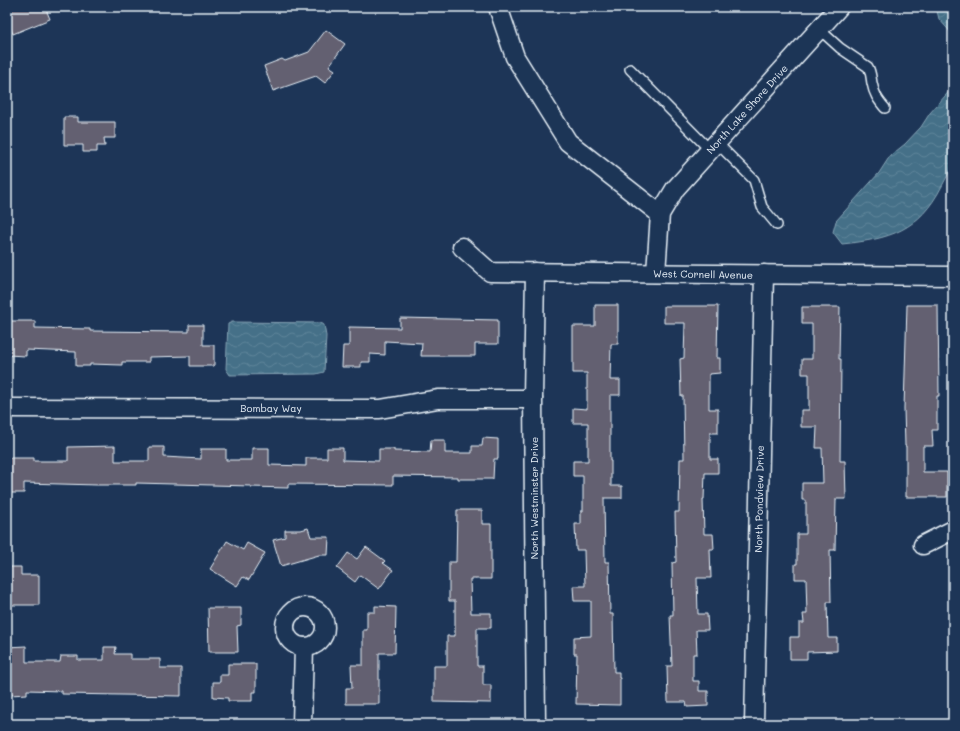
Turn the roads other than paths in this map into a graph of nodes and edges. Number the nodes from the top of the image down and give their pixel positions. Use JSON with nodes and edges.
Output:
{"nodes":[{"id":1,"x":498,"y":7,"type":"edge"},
{"id":2,"x":833,"y":9,"type":"edge"},
{"id":3,"x":819,"y":29,"type":"junction"},
{"id":4,"x":630,"y":69,"type":"dead end"},
{"id":5,"x":885,"y":108,"type":"dead end"},
{"id":6,"x":713,"y":147,"type":"junction"},
{"id":7,"x":660,"y":214,"type":"junction"},
{"id":8,"x":777,"y":225,"type":"dead end"},
{"id":9,"x":462,"y":247,"type":"dead end"},
{"id":10,"x":534,"y":272,"type":"junction"},
{"id":11,"x":656,"y":273,"type":"junction"},
{"id":12,"x":764,"y":274,"type":"junction"},
{"id":13,"x":953,"y":276,"type":"edge"},
{"id":14,"x":533,"y":399,"type":"junction"},
{"id":15,"x":7,"y":408,"type":"edge"},
{"id":16,"x":953,"y":530,"type":"edge"},
{"id":17,"x":923,"y":545,"type":"dead end"},
{"id":18,"x":304,"y":647,"type":"dead end"},
{"id":19,"x":302,"y":724,"type":"edge"},
{"id":20,"x":536,"y":724,"type":"edge"},
{"id":21,"x":754,"y":724,"type":"edge"}],
"edges":[{"from":1,"to":7,"type":"street"},
{"from":2,"to":3,"type":"street","name":"North Lake Shore Drive"},
{"from":3,"to":5,"type":"lane"},
{"from":3,"to":6,"type":"street","name":"North Lake Shore Drive"},
{"from":4,"to":6,"type":"lane"},
{"from":6,"to":7,"type":"street","name":"North Lake Shore Drive"},
{"from":6,"to":8,"type":"lane"},
{"from":7,"to":11,"type":"street","name":"North Lake Shore Drive"},
{"from":9,"to":10,"type":"street","name":"West Cornell Avenue"},
{"from":10,"to":11,"type":"street","name":"West Cornell Avenue"},
{"from":10,"to":14,"type":"street","name":"North Westminster Drive"},
{"from":11,"to":12,"type":"street","name":"West Cornell Avenue"},
{"from":12,"to":13,"type":"street","name":"West Cornell Avenue"},
{"from":12,"to":21,"type":"street","name":"North Pondview Drive"},
{"from":14,"to":15,"type":"street","name":"Bombay Way"},
{"from":14,"to":20,"type":"street","name":"North Westminster Drive"},
{"from":16,"to":17,"type":"street"},
{"from":18,"to":19,"type":"street"}]}
